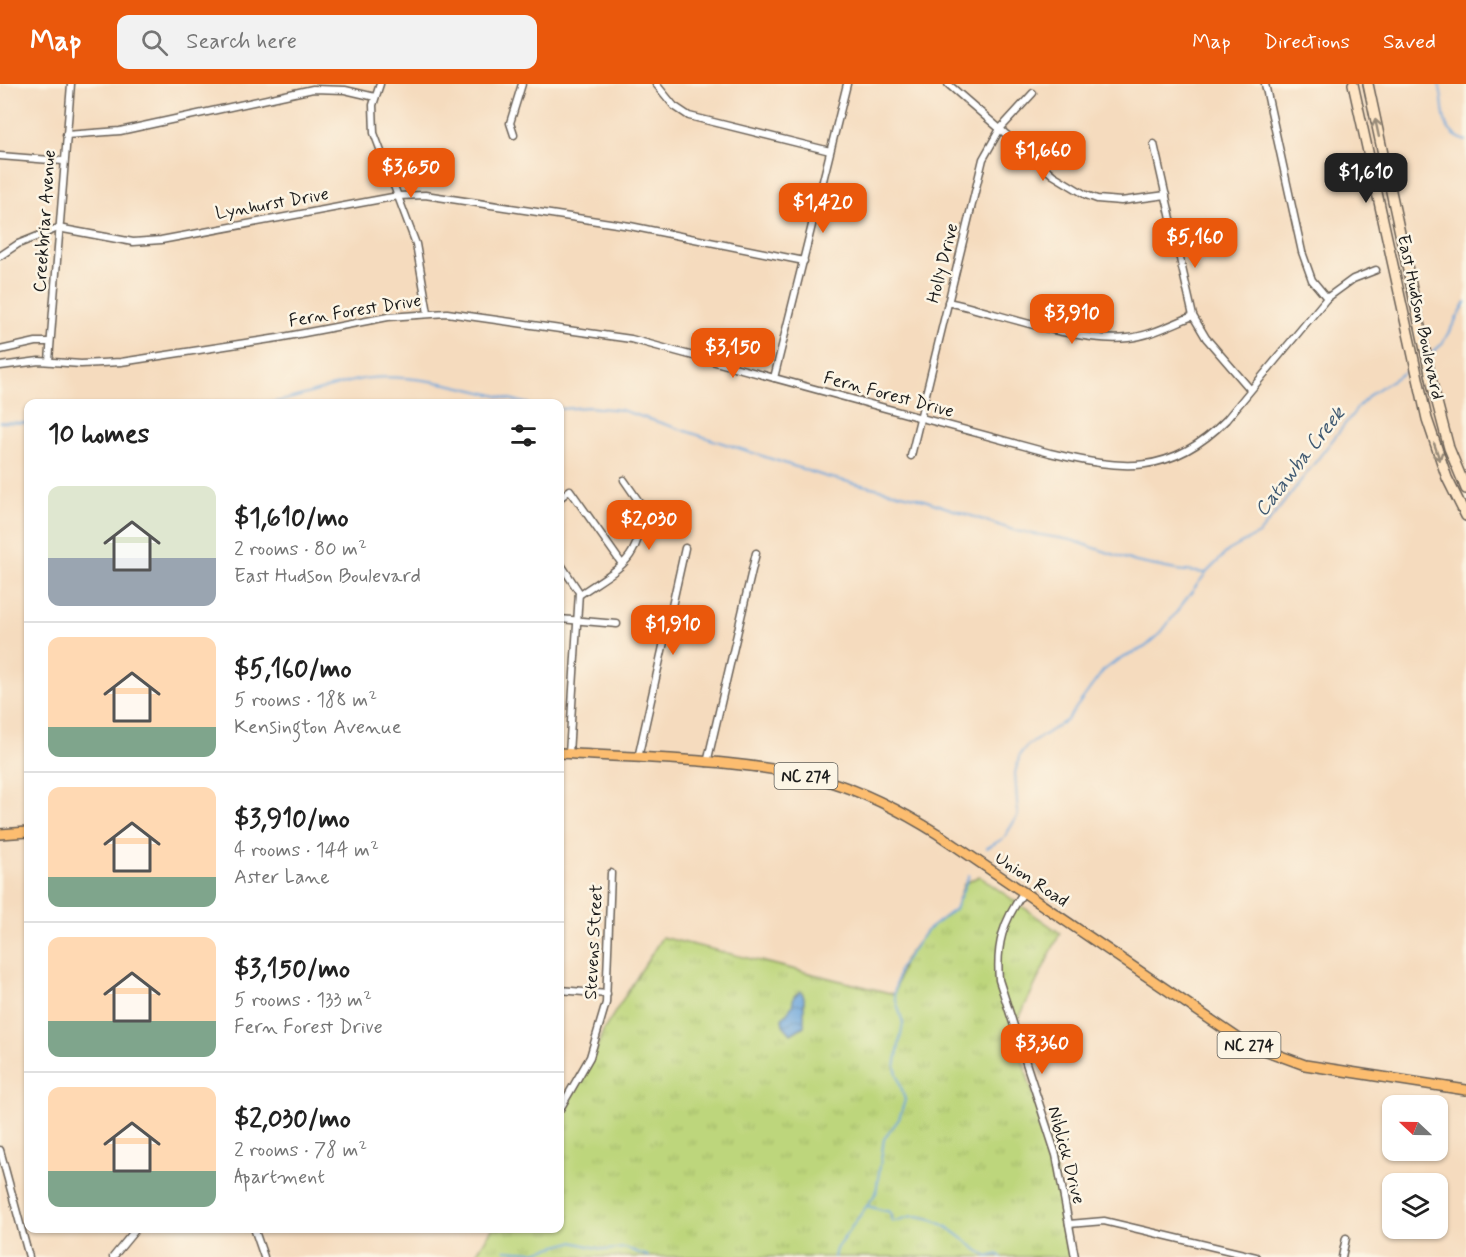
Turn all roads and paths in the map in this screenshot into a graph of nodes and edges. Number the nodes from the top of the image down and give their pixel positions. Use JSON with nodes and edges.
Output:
{"nodes":[{"id":1,"x":71,"y":84,"type":"edge"},
{"id":2,"x":380,"y":84,"type":"edge"},
{"id":3,"x":522,"y":84,"type":"edge"},
{"id":4,"x":656,"y":84,"type":"edge"},
{"id":5,"x":847,"y":84,"type":"edge"},
{"id":6,"x":948,"y":84,"type":"edge"},
{"id":7,"x":1264,"y":84,"type":"edge"},
{"id":8,"x":1353,"y":84,"type":"edge"},
{"id":9,"x":1368,"y":84,"type":"edge"},
{"id":10,"x":1033,"y":93,"type":"dead end"},
{"id":11,"x":375,"y":97,"type":"junction"},
{"id":12,"x":1000,"y":129,"type":"junction"},
{"id":13,"x":66,"y":135,"type":"junction"},
{"id":14,"x":514,"y":135,"type":"dead end"},
{"id":15,"x":1154,"y":144,"type":"dead end"},
{"id":16,"x":830,"y":151,"type":"junction"},
{"id":17,"x":0,"y":156,"type":"edge"},
{"id":18,"x":63,"y":161,"type":"junction"},
{"id":19,"x":1166,"y":195,"type":"junction"},
{"id":20,"x":398,"y":196,"type":"junction"},
{"id":21,"x":58,"y":228,"type":"junction"},
{"id":22,"x":0,"y":256,"type":"edge"},
{"id":23,"x":804,"y":261,"type":"junction"},
{"id":24,"x":1376,"y":270,"type":"dead end"},
{"id":25,"x":1327,"y":298,"type":"junction"},
{"id":26,"x":948,"y":302,"type":"junction"},
{"id":27,"x":428,"y":313,"type":"junction"},
{"id":28,"x":1193,"y":316,"type":"junction"},
{"id":29,"x":50,"y":342,"type":"junction"},
{"id":30,"x":0,"y":350,"type":"edge"},
{"id":31,"x":49,"y":361,"type":"junction"},
{"id":32,"x":0,"y":366,"type":"edge"},
{"id":33,"x":774,"y":378,"type":"junction"},
{"id":34,"x":1250,"y":388,"type":"junction"},
{"id":35,"x":920,"y":417,"type":"junction"},
{"id":36,"x":911,"y":456,"type":"dead end"},
{"id":37,"x":624,"y":480,"type":"dead end"},
{"id":38,"x":1466,"y":489,"type":"edge"},
{"id":39,"x":564,"y":495,"type":"edge"},
{"id":40,"x":1466,"y":516,"type":"edge"},
{"id":41,"x":685,"y":548,"type":"dead end"},
{"id":42,"x":756,"y":553,"type":"dead end"},
{"id":43,"x":622,"y":564,"type":"junction"},
{"id":44,"x":564,"y":570,"type":"edge"},
{"id":45,"x":564,"y":576,"type":"edge"},
{"id":46,"x":568,"y":576,"type":"junction"},
{"id":47,"x":579,"y":595,"type":"junction"},
{"id":48,"x":564,"y":619,"type":"edge"},
{"id":49,"x":577,"y":621,"type":"junction"},
{"id":50,"x":617,"y":624,"type":"dead end"},
{"id":51,"x":564,"y":754,"type":"edge"},
{"id":52,"x":638,"y":759,"type":"junction"},
{"id":53,"x":706,"y":764,"type":"junction"},
{"id":54,"x":24,"y":832,"type":"edge"},
{"id":55,"x":0,"y":834,"type":"edge"},
{"id":56,"x":611,"y":873,"type":"dead end"},
{"id":57,"x":1023,"y":893,"type":"junction"},
{"id":58,"x":564,"y":990,"type":"edge"},
{"id":59,"x":607,"y":994,"type":"junction"},
{"id":60,"x":1466,"y":1090,"type":"edge"},
{"id":61,"x":564,"y":1102,"type":"edge"},
{"id":62,"x":0,"y":1150,"type":"edge"},
{"id":63,"x":1069,"y":1224,"type":"junction"},
{"id":64,"x":134,"y":1233,"type":"edge"},
{"id":65,"x":256,"y":1233,"type":"edge"},
{"id":66,"x":1346,"y":1238,"type":"dead end"},
{"id":67,"x":29,"y":1257,"type":"edge"},
{"id":68,"x":113,"y":1257,"type":"edge"},
{"id":69,"x":264,"y":1257,"type":"edge"},
{"id":70,"x":1075,"y":1257,"type":"edge"},
{"id":71,"x":1256,"y":1257,"type":"edge"},
{"id":72,"x":1342,"y":1257,"type":"edge"}],
"edges":[{"from":1,"to":13,"type":"street","name":"Creekbriar Avenue"},
{"from":2,"to":11,"type":"street"},
{"from":3,"to":14,"type":"street"},
{"from":4,"to":16,"type":"street"},
{"from":5,"to":16,"type":"street"},
{"from":6,"to":12,"type":"street"},
{"from":7,"to":25,"type":"street"},
{"from":8,"to":40,"type":"main road","name":"East Hudson Boulevard","one_way":true},
{"from":38,"to":9,"type":"main road","name":"East Hudson Boulevard","one_way":true},
{"from":10,"to":12,"type":"street","name":"Holly Drive"},
{"from":11,"to":13,"type":"street"},
{"from":11,"to":20,"type":"street"},
{"from":12,"to":19,"type":"street"},
{"from":12,"to":26,"type":"street","name":"Holly Drive"},
{"from":13,"to":18,"type":"street","name":"Creekbriar Avenue"},
{"from":15,"to":19,"type":"street"},
{"from":16,"to":23,"type":"street"},
{"from":17,"to":18,"type":"street"},
{"from":18,"to":21,"type":"street","name":"Creekbriar Avenue"},
{"from":19,"to":28,"type":"street"},
{"from":20,"to":21,"type":"street","name":"Lynhurst Drive"},
{"from":20,"to":23,"type":"street","name":"Lynhurst Drive"},
{"from":20,"to":27,"type":"street"},
{"from":21,"to":22,"type":"street"},
{"from":21,"to":29,"type":"street","name":"Creekbriar Avenue"},
{"from":23,"to":33,"type":"street"},
{"from":24,"to":25,"type":"street","name":"Fern Forest Drive"},
{"from":25,"to":34,"type":"street","name":"Fern Forest Drive"},
{"from":26,"to":28,"type":"street"},
{"from":26,"to":35,"type":"street","name":"Holly Drive"},
{"from":27,"to":31,"type":"street","name":"Fern Forest Drive"},
{"from":27,"to":33,"type":"street","name":"Fern Forest Drive"},
{"from":28,"to":34,"type":"street"},
{"from":29,"to":30,"type":"street"},
{"from":29,"to":31,"type":"street","name":"Creekbriar Avenue"},
{"from":31,"to":32,"type":"street","name":"Fern Forest Drive"},
{"from":33,"to":35,"type":"street","name":"Fern Forest Drive"},
{"from":34,"to":35,"type":"street","name":"Fern Forest Drive"},
{"from":35,"to":36,"type":"street","name":"Holly Drive"},
{"from":37,"to":43,"type":"street"},
{"from":39,"to":43,"type":"street"},
{"from":41,"to":52,"type":"street"},
{"from":42,"to":53,"type":"street"},
{"from":43,"to":47,"type":"street"},
{"from":44,"to":46,"type":"street"},
{"from":45,"to":46,"type":"street"},
{"from":46,"to":47,"type":"street"},
{"from":47,"to":49,"type":"street"},
{"from":48,"to":49,"type":"street"},
{"from":49,"to":50,"type":"street"},
{"from":49,"to":51,"type":"street"},
{"from":51,"to":52,"type":"main road","name":"Union Road","number":"NC 274"},
{"from":52,"to":53,"type":"main road","name":"Union Road","number":"NC 274"},
{"from":53,"to":57,"type":"main road","name":"Union Road","number":"NC 274"},
{"from":54,"to":55,"type":"main road"},
{"from":56,"to":59,"type":"street","name":"Stevens Street"},
{"from":57,"to":60,"type":"main road","name":"Union Road","number":"NC 274"},
{"from":57,"to":63,"type":"street","name":"Niblick Drive"},
{"from":58,"to":59,"type":"street"},
{"from":59,"to":61,"type":"street","name":"Stevens Street"},
{"from":62,"to":67,"type":"street"},
{"from":63,"to":70,"type":"street","name":"Niblick Drive"},
{"from":63,"to":71,"type":"street"},
{"from":64,"to":68,"type":"street"},
{"from":65,"to":69,"type":"street"},
{"from":66,"to":72,"type":"street"}]}
